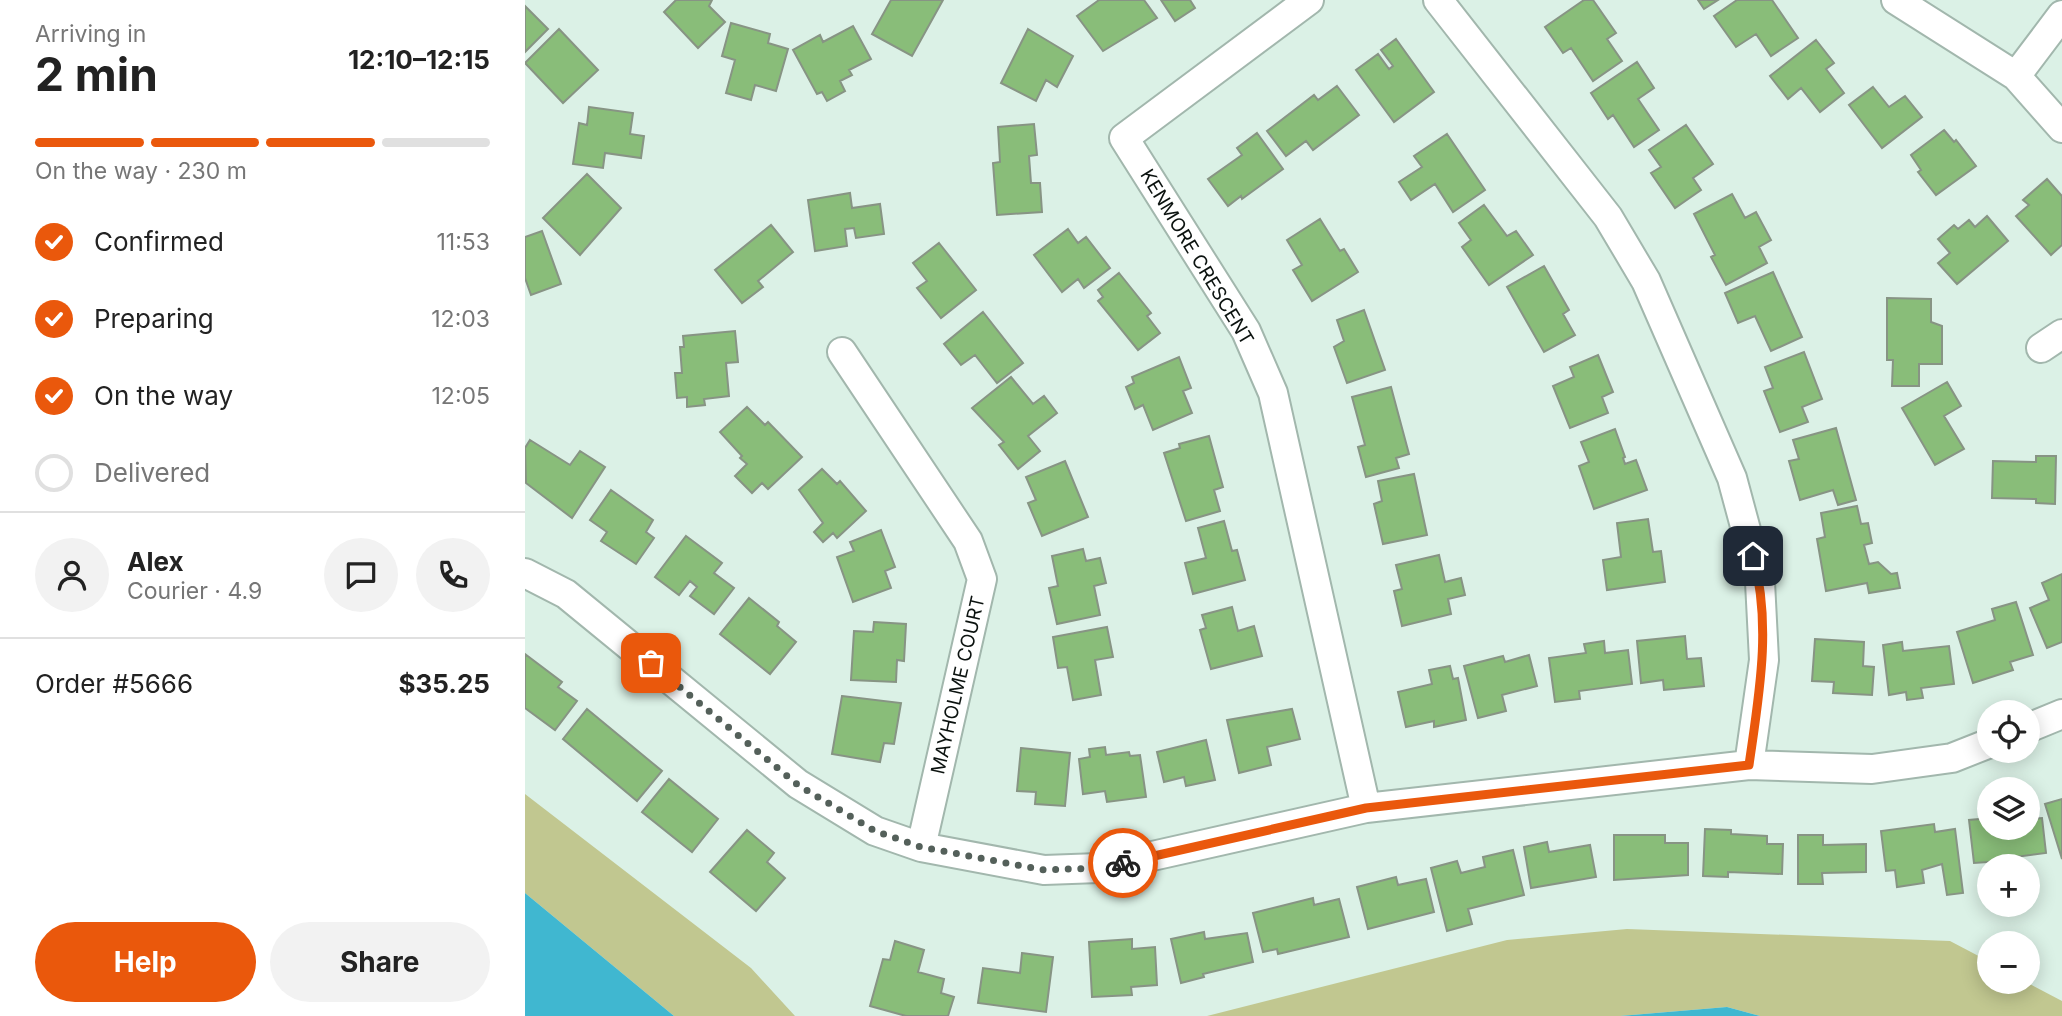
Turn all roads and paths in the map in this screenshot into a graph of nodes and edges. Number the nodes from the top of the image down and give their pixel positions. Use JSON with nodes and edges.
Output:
{"nodes":[{"id":1,"x":1309,"y":0,"type":"edge"},
{"id":2,"x":1438,"y":0,"type":"edge"},
{"id":3,"x":1896,"y":0,"type":"edge"},
{"id":4,"x":2062,"y":15,"type":"edge"},
{"id":5,"x":2016,"y":76,"type":"junction"},
{"id":6,"x":2062,"y":128,"type":"edge"},
{"id":7,"x":842,"y":352,"type":"dead end"},
{"id":8,"x":525,"y":573,"type":"edge"},
{"id":9,"x":2062,"y":714,"type":"edge"},
{"id":10,"x":2040,"y":723,"type":"edge"},
{"id":11,"x":1977,"y":748,"type":"edge"},
{"id":12,"x":1749,"y":765,"type":"junction"},
{"id":13,"x":1366,"y":808,"type":"junction"},
{"id":14,"x":921,"y":847,"type":"junction"}],
"edges":[{"from":1,"to":13,"type":"street","name":"KENMORE CRESCENT"},
{"from":2,"to":12,"type":"street"},
{"from":3,"to":5,"type":"street"},
{"from":4,"to":5,"type":"street"},
{"from":5,"to":6,"type":"street"},
{"from":7,"to":14,"type":"street","name":"MAYHOLME COURT"},
{"from":8,"to":14,"type":"street"},
{"from":9,"to":10,"type":"street"},
{"from":11,"to":12,"type":"street"},
{"from":12,"to":13,"type":"street"},
{"from":13,"to":14,"type":"street"}]}
